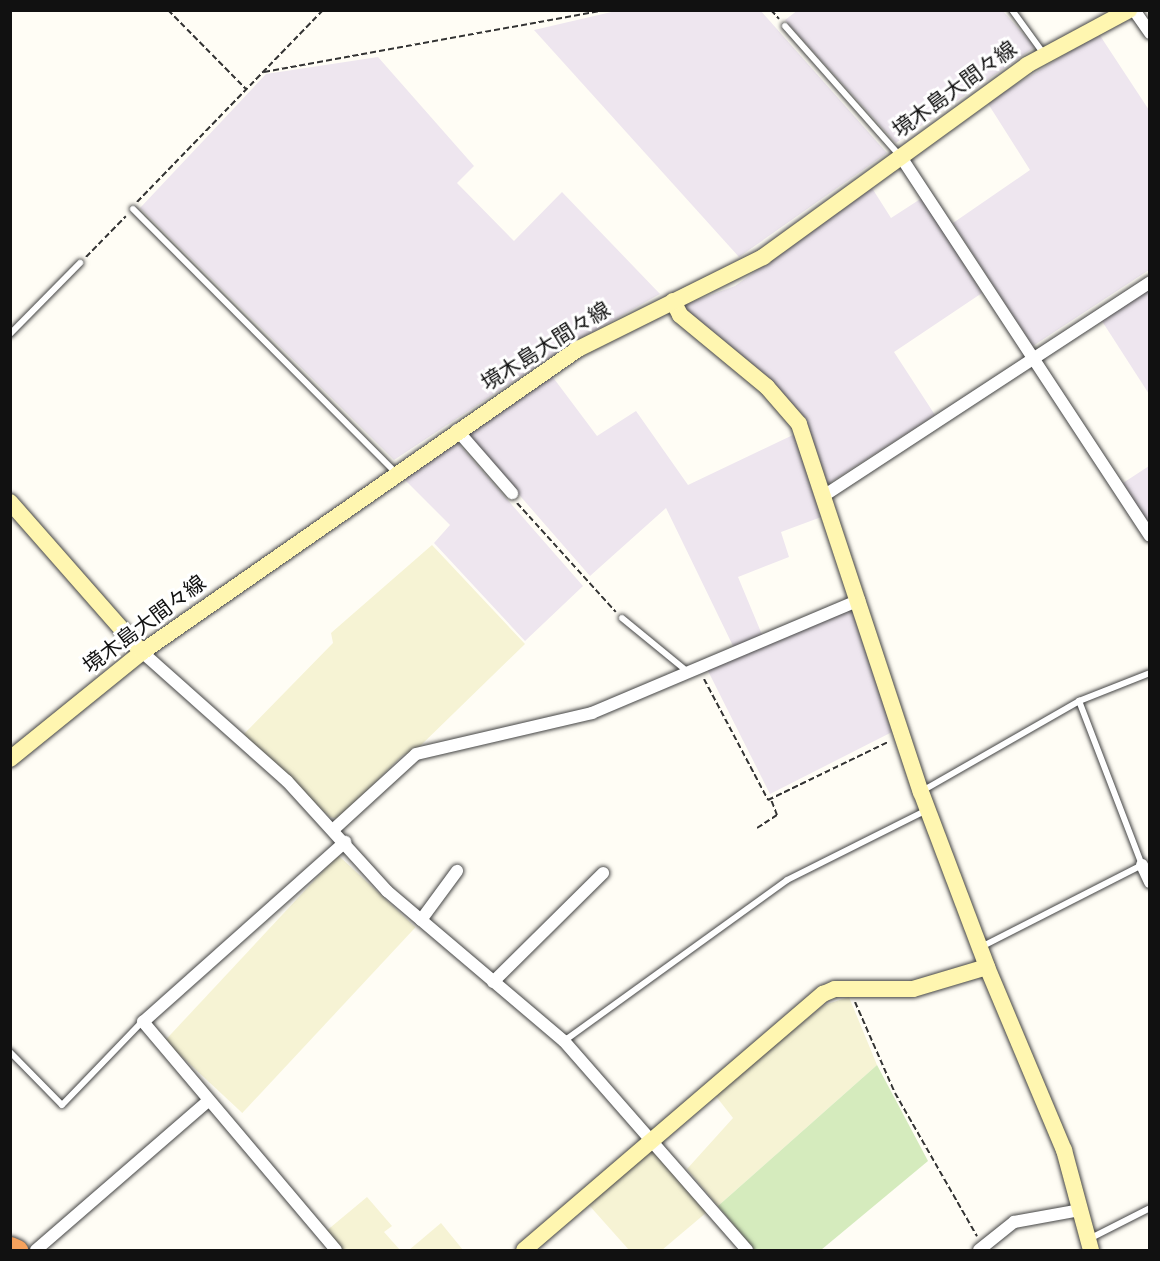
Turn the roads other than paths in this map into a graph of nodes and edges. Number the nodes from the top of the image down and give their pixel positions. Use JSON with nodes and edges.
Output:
{"nodes":[{"id":1,"x":1012,"y":10,"type":"edge"},
{"id":2,"x":1129,"y":10,"type":"edge"},
{"id":3,"x":1134,"y":10,"type":"edge"},
{"id":4,"x":785,"y":26,"type":"road end"},
{"id":5,"x":1149,"y":33,"type":"edge"},
{"id":6,"x":1044,"y":54,"type":"junction"},
{"id":7,"x":901,"y":157,"type":"junction"},
{"id":8,"x":133,"y":209,"type":"road end"},
{"id":9,"x":80,"y":263,"type":"road end"},
{"id":10,"x":1149,"y":282,"type":"edge"},
{"id":11,"x":673,"y":301,"type":"junction"},
{"id":12,"x":10,"y":334,"type":"edge"},
{"id":13,"x":1031,"y":355,"type":"junction"},
{"id":14,"x":457,"y":430,"type":"junction"},
{"id":15,"x":395,"y":472,"type":"junction"},
{"id":16,"x":512,"y":493,"type":"road end"},
{"id":17,"x":825,"y":495,"type":"junction"},
{"id":18,"x":10,"y":502,"type":"edge"},
{"id":19,"x":1149,"y":536,"type":"edge"},
{"id":20,"x":859,"y":600,"type":"junction"},
{"id":21,"x":622,"y":618,"type":"road end"},
{"id":22,"x":142,"y":652,"type":"junction"},
{"id":23,"x":693,"y":670,"type":"junction"},
{"id":24,"x":1149,"y":673,"type":"edge"},
{"id":25,"x":1079,"y":701,"type":"junction"},
{"id":26,"x":10,"y":759,"type":"edge"},
{"id":27,"x":921,"y":792,"type":"junction"},
{"id":28,"x":928,"y":810,"type":"junction"},
{"id":29,"x":334,"y":829,"type":"junction"},
{"id":30,"x":345,"y":842,"type":"junction"},
{"id":31,"x":1142,"y":865,"type":"junction"},
{"id":32,"x":458,"y":871,"type":"dead end"},
{"id":33,"x":603,"y":873,"type":"dead end"},
{"id":34,"x":1149,"y":882,"type":"edge"},
{"id":35,"x":421,"y":920,"type":"junction"},
{"id":36,"x":979,"y":948,"type":"junction"},
{"id":37,"x":987,"y":967,"type":"junction"},
{"id":38,"x":493,"y":982,"type":"junction"},
{"id":39,"x":143,"y":1022,"type":"junction"},
{"id":40,"x":564,"y":1041,"type":"junction"},
{"id":41,"x":10,"y":1052,"type":"edge"},
{"id":42,"x":208,"y":1101,"type":"junction"},
{"id":43,"x":653,"y":1140,"type":"junction"},
{"id":44,"x":1149,"y":1208,"type":"edge"},
{"id":45,"x":1081,"y":1209,"type":"junction"},
{"id":46,"x":1090,"y":1245,"type":"edge"},
{"id":47,"x":10,"y":1246,"type":"edge"},
{"id":48,"x":981,"y":1249,"type":"edge"},
{"id":49,"x":17,"y":1251,"type":"edge"},
{"id":50,"x":36,"y":1251,"type":"edge"},
{"id":51,"x":336,"y":1251,"type":"edge"},
{"id":52,"x":524,"y":1251,"type":"edge"},
{"id":53,"x":747,"y":1251,"type":"edge"}],
"edges":[{"from":1,"to":6,"type":"lane"},
{"from":2,"to":6,"type":"street","name":"境木島大間々線"},
{"from":3,"to":5,"type":"street"},
{"from":4,"to":7,"type":"lane"},
{"from":6,"to":7,"type":"street","name":"境木島大間々線"},
{"from":7,"to":11,"type":"street","name":"境木島大間々線"},
{"from":7,"to":13,"type":"street"},
{"from":8,"to":15,"type":"lane"},
{"from":9,"to":12,"type":"lane"},
{"from":10,"to":13,"type":"street"},
{"from":11,"to":14,"type":"street","name":"境木島大間々線"},
{"from":11,"to":17,"type":"street"},
{"from":13,"to":17,"type":"street"},
{"from":13,"to":19,"type":"street"},
{"from":14,"to":15,"type":"street","name":"境木島大間々線"},
{"from":14,"to":16,"type":"street"},
{"from":15,"to":22,"type":"street","name":"境木島大間々線"},
{"from":17,"to":20,"type":"street"},
{"from":18,"to":22,"type":"street"},
{"from":20,"to":23,"type":"street"},
{"from":20,"to":27,"type":"street"},
{"from":21,"to":23,"type":"lane"},
{"from":22,"to":26,"type":"street","name":"境木島大間々線"},
{"from":22,"to":29,"type":"street"},
{"from":23,"to":29,"type":"street"},
{"from":24,"to":25,"type":"lane"},
{"from":25,"to":27,"type":"lane"},
{"from":25,"to":31,"type":"lane"},
{"from":27,"to":28,"type":"street"},
{"from":28,"to":36,"type":"street"},
{"from":28,"to":40,"type":"lane"},
{"from":29,"to":30,"type":"street"},
{"from":30,"to":35,"type":"street"},
{"from":30,"to":39,"type":"street"},
{"from":31,"to":34,"type":"street"},
{"from":31,"to":36,"type":"lane"},
{"from":32,"to":35,"type":"street"},
{"from":33,"to":38,"type":"street"},
{"from":35,"to":38,"type":"street"},
{"from":36,"to":37,"type":"street"},
{"from":37,"to":43,"type":"street"},
{"from":37,"to":45,"type":"street"},
{"from":38,"to":40,"type":"street"},
{"from":39,"to":41,"type":"lane"},
{"from":39,"to":42,"type":"street"},
{"from":40,"to":43,"type":"street"},
{"from":42,"to":50,"type":"street"},
{"from":42,"to":51,"type":"street"},
{"from":43,"to":52,"type":"street"},
{"from":43,"to":53,"type":"street"},
{"from":44,"to":46,"type":"lane"},
{"from":45,"to":46,"type":"street"},
{"from":45,"to":48,"type":"street"},
{"from":47,"to":49,"type":"highway"}]}
